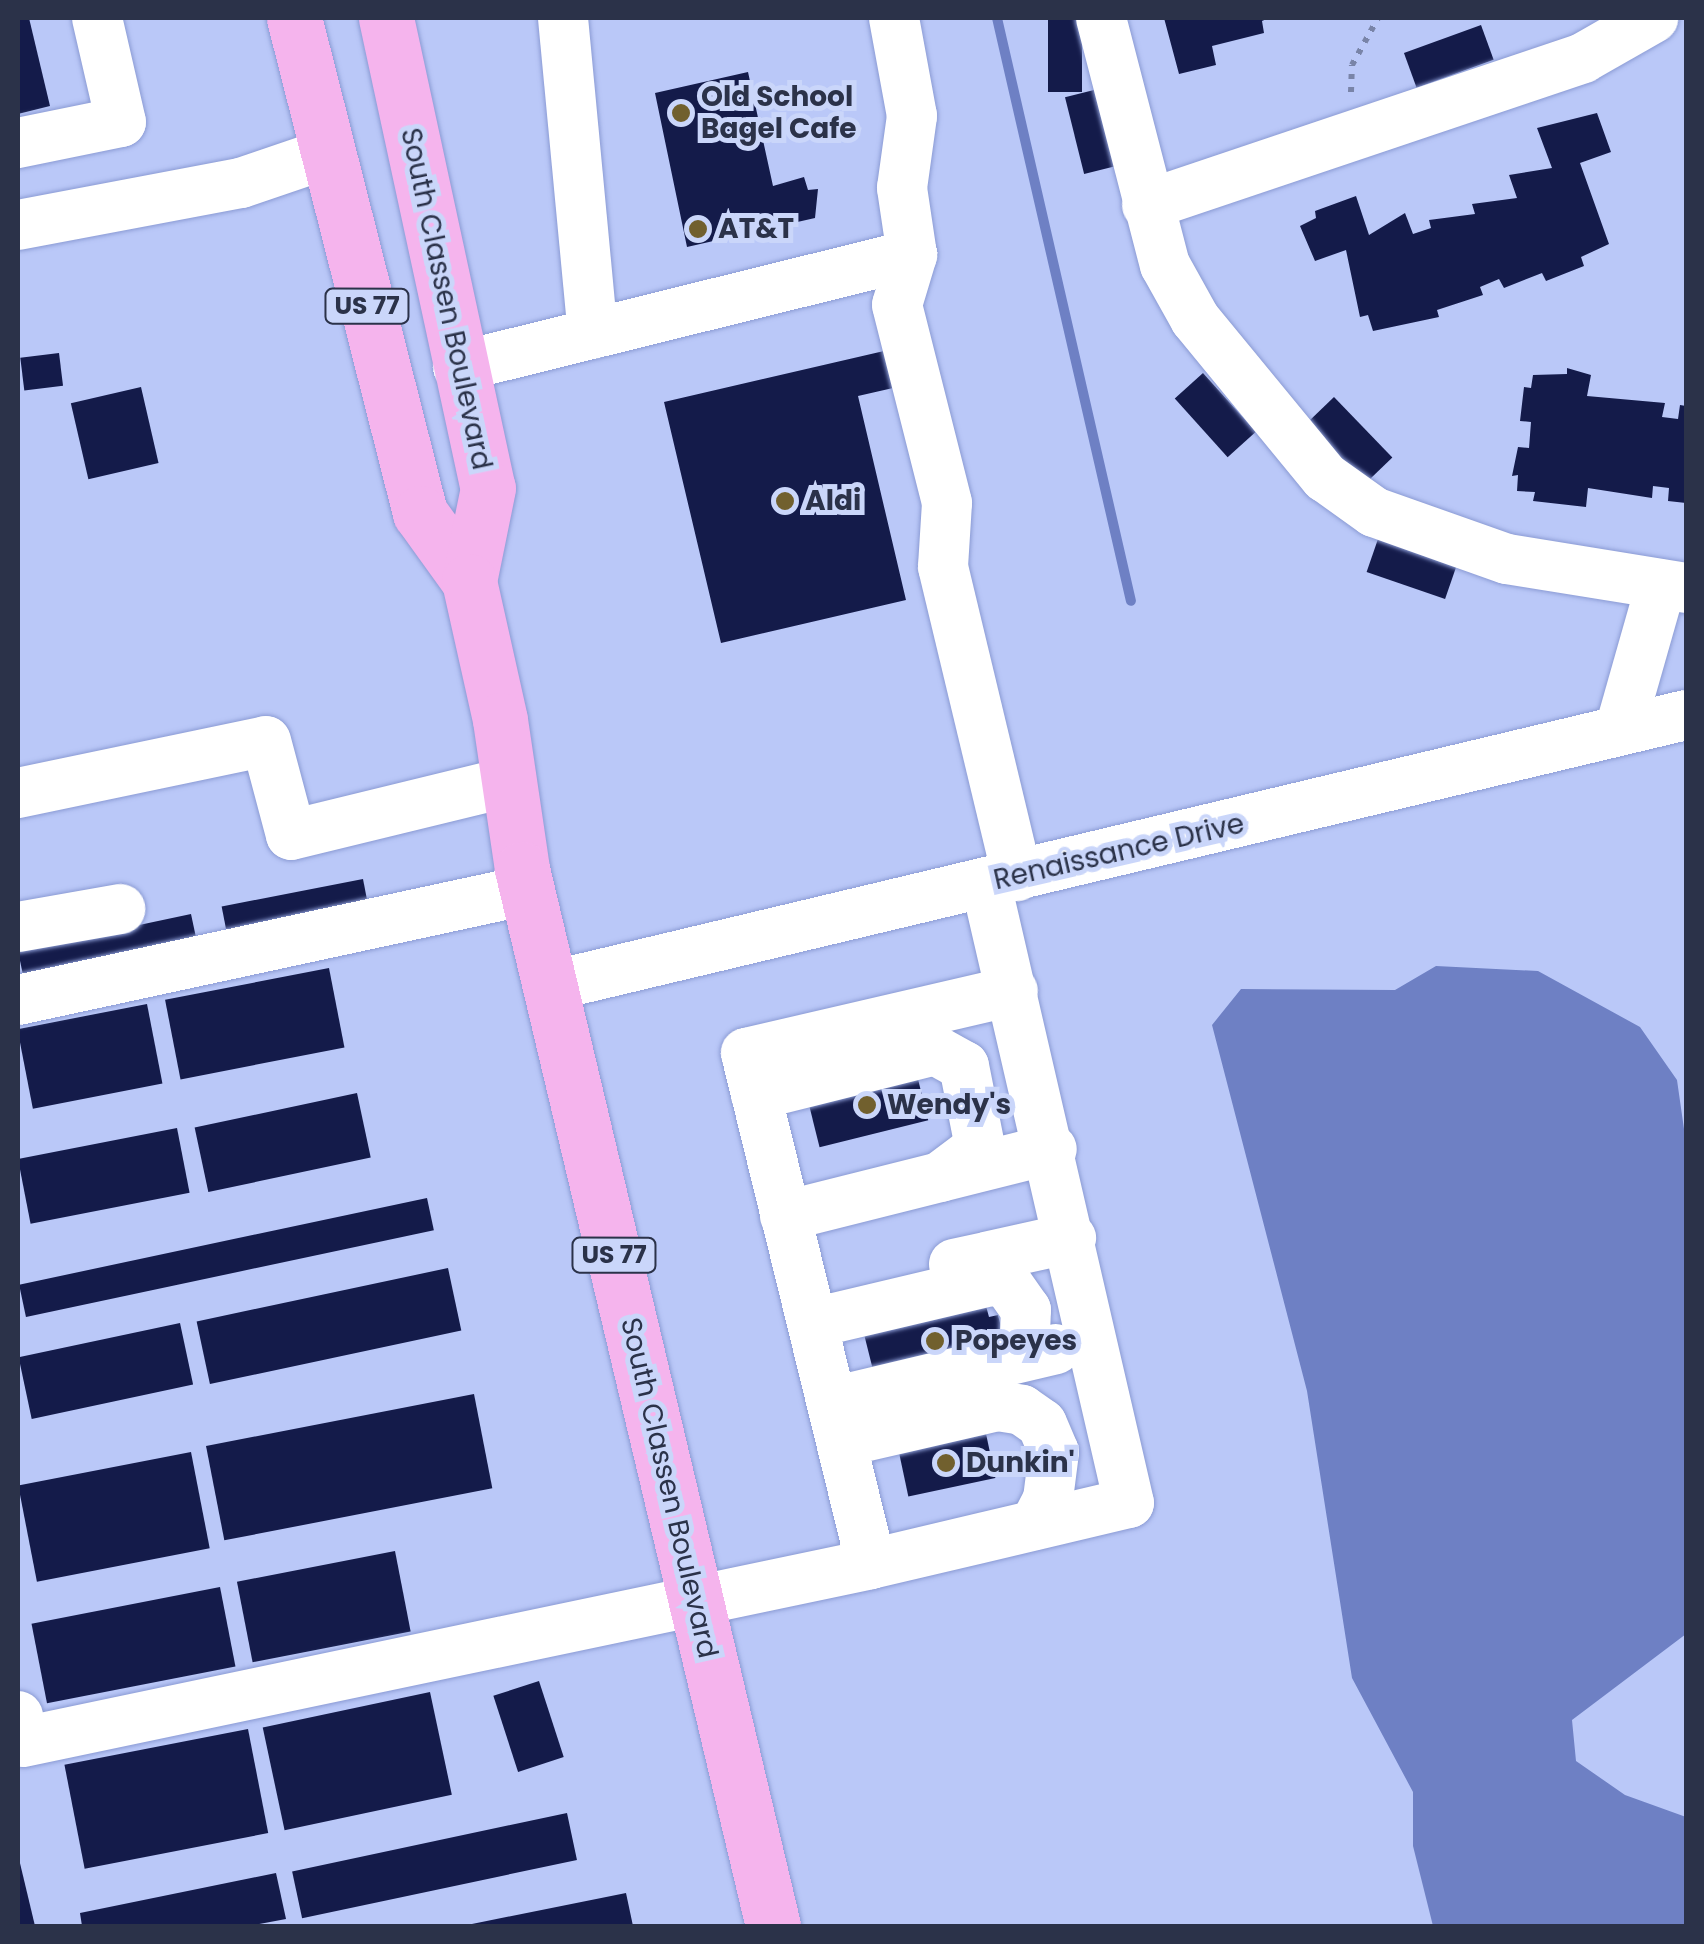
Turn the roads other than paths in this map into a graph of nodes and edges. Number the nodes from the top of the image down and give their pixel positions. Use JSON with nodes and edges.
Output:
{"nodes":[{"id":1,"x":98,"y":18,"type":"edge"},
{"id":2,"x":294,"y":18,"type":"edge"},
{"id":3,"x":386,"y":18,"type":"edge"},
{"id":4,"x":894,"y":18,"type":"edge"},
{"id":5,"x":1101,"y":18,"type":"edge"},
{"id":6,"x":1653,"y":18,"type":"edge"},
{"id":7,"x":576,"y":21,"type":"edge"},
{"id":8,"x":18,"y":143,"type":"edge"},
{"id":9,"x":328,"y":154,"type":"junction"},
{"id":10,"x":1147,"y":205,"type":"junction"},
{"id":11,"x":18,"y":225,"type":"edge"},
{"id":12,"x":912,"y":256,"type":"junction"},
{"id":13,"x":593,"y":334,"type":"junction"},
{"id":14,"x":458,"y":367,"type":"junction"},
{"id":15,"x":469,"y":580,"type":"junction"},
{"id":16,"x":1678,"y":595,"type":"edge"},
{"id":17,"x":1654,"y":722,"type":"edge"},
{"id":18,"x":509,"y":782,"type":"junction"},
{"id":19,"x":18,"y":792,"type":"edge"},
{"id":20,"x":1001,"y":880,"type":"junction"},
{"id":21,"x":527,"y":890,"type":"junction"},
{"id":22,"x":120,"y":908,"type":"dead end"},
{"id":23,"x":18,"y":927,"type":"edge"},
{"id":24,"x":551,"y":986,"type":"junction"},
{"id":25,"x":1013,"y":991,"type":"junction"},
{"id":26,"x":18,"y":1000,"type":"edge"},
{"id":27,"x":756,"y":1095,"type":"junction"},
{"id":28,"x":1052,"y":1149,"type":"junction"},
{"id":29,"x":940,"y":1177,"type":"junction"},
{"id":30,"x":785,"y":1216,"type":"junction"},
{"id":31,"x":1071,"y":1238,"type":"junction"},
{"id":32,"x":810,"y":1310,"type":"junction"},
{"id":33,"x":1093,"y":1340,"type":"junction"},
{"id":34,"x":1024,"y":1356,"type":"junction"},
{"id":35,"x":837,"y":1422,"type":"junction"},
{"id":36,"x":1035,"y":1524,"type":"junction"},
{"id":37,"x":871,"y":1564,"type":"junction"},
{"id":38,"x":696,"y":1604,"type":"junction"},
{"id":39,"x":18,"y":1716,"type":"edge"},
{"id":40,"x":772,"y":1926,"type":"edge"}],
"edges":[{"from":1,"to":8,"type":"street"},
{"from":2,"to":9,"type":"main road","name":"South Classen Boulevard","number":"US 77"},
{"from":3,"to":14,"type":"main road","name":"South Classen Boulevard","number":"US 77"},
{"from":4,"to":12,"type":"street"},
{"from":5,"to":10,"type":"street"},
{"from":6,"to":10,"type":"street"},
{"from":7,"to":13,"type":"street"},
{"from":9,"to":11,"type":"street"},
{"from":9,"to":15,"type":"main road","name":"South Classen Boulevard","number":"US 77"},
{"from":10,"to":16,"type":"street"},
{"from":12,"to":13,"type":"street"},
{"from":12,"to":20,"type":"street"},
{"from":13,"to":14,"type":"street"},
{"from":14,"to":15,"type":"main road","name":"South Classen Boulevard","number":"US 77"},
{"from":15,"to":18,"type":"main road","name":"South Classen Boulevard","number":"US 77"},
{"from":16,"to":17,"type":"street"},
{"from":17,"to":20,"type":"street","name":"Renaissance Drive"},
{"from":18,"to":19,"type":"street"},
{"from":18,"to":21,"type":"main road","name":"South Classen Boulevard","number":"US 77"},
{"from":20,"to":24,"type":"street","name":"Renaissance Drive"},
{"from":20,"to":25,"type":"street"},
{"from":21,"to":24,"type":"main road","name":"South Classen Boulevard","number":"US 77"},
{"from":21,"to":26,"type":"street"},
{"from":22,"to":23,"type":"street"},
{"from":24,"to":38,"type":"main road","name":"South Classen Boulevard","number":"US 77"},
{"from":25,"to":27,"type":"street"},
{"from":25,"to":28,"type":"street"},
{"from":27,"to":29,"type":"street"},
{"from":27,"to":30,"type":"street"},
{"from":28,"to":29,"type":"street"},
{"from":28,"to":31,"type":"street"},
{"from":29,"to":30,"type":"street"},
{"from":30,"to":32,"type":"street"},
{"from":31,"to":32,"type":"street"},
{"from":31,"to":33,"type":"street"},
{"from":32,"to":34,"type":"street"},
{"from":32,"to":35,"type":"street"},
{"from":33,"to":34,"type":"street"},
{"from":33,"to":36,"type":"street"},
{"from":34,"to":35,"type":"street"},
{"from":35,"to":36,"type":"street"},
{"from":35,"to":37,"type":"street"},
{"from":36,"to":37,"type":"street"},
{"from":37,"to":38,"type":"street"},
{"from":38,"to":39,"type":"street"},
{"from":38,"to":40,"type":"main road","name":"South Classen Boulevard","number":"US 77"}]}
